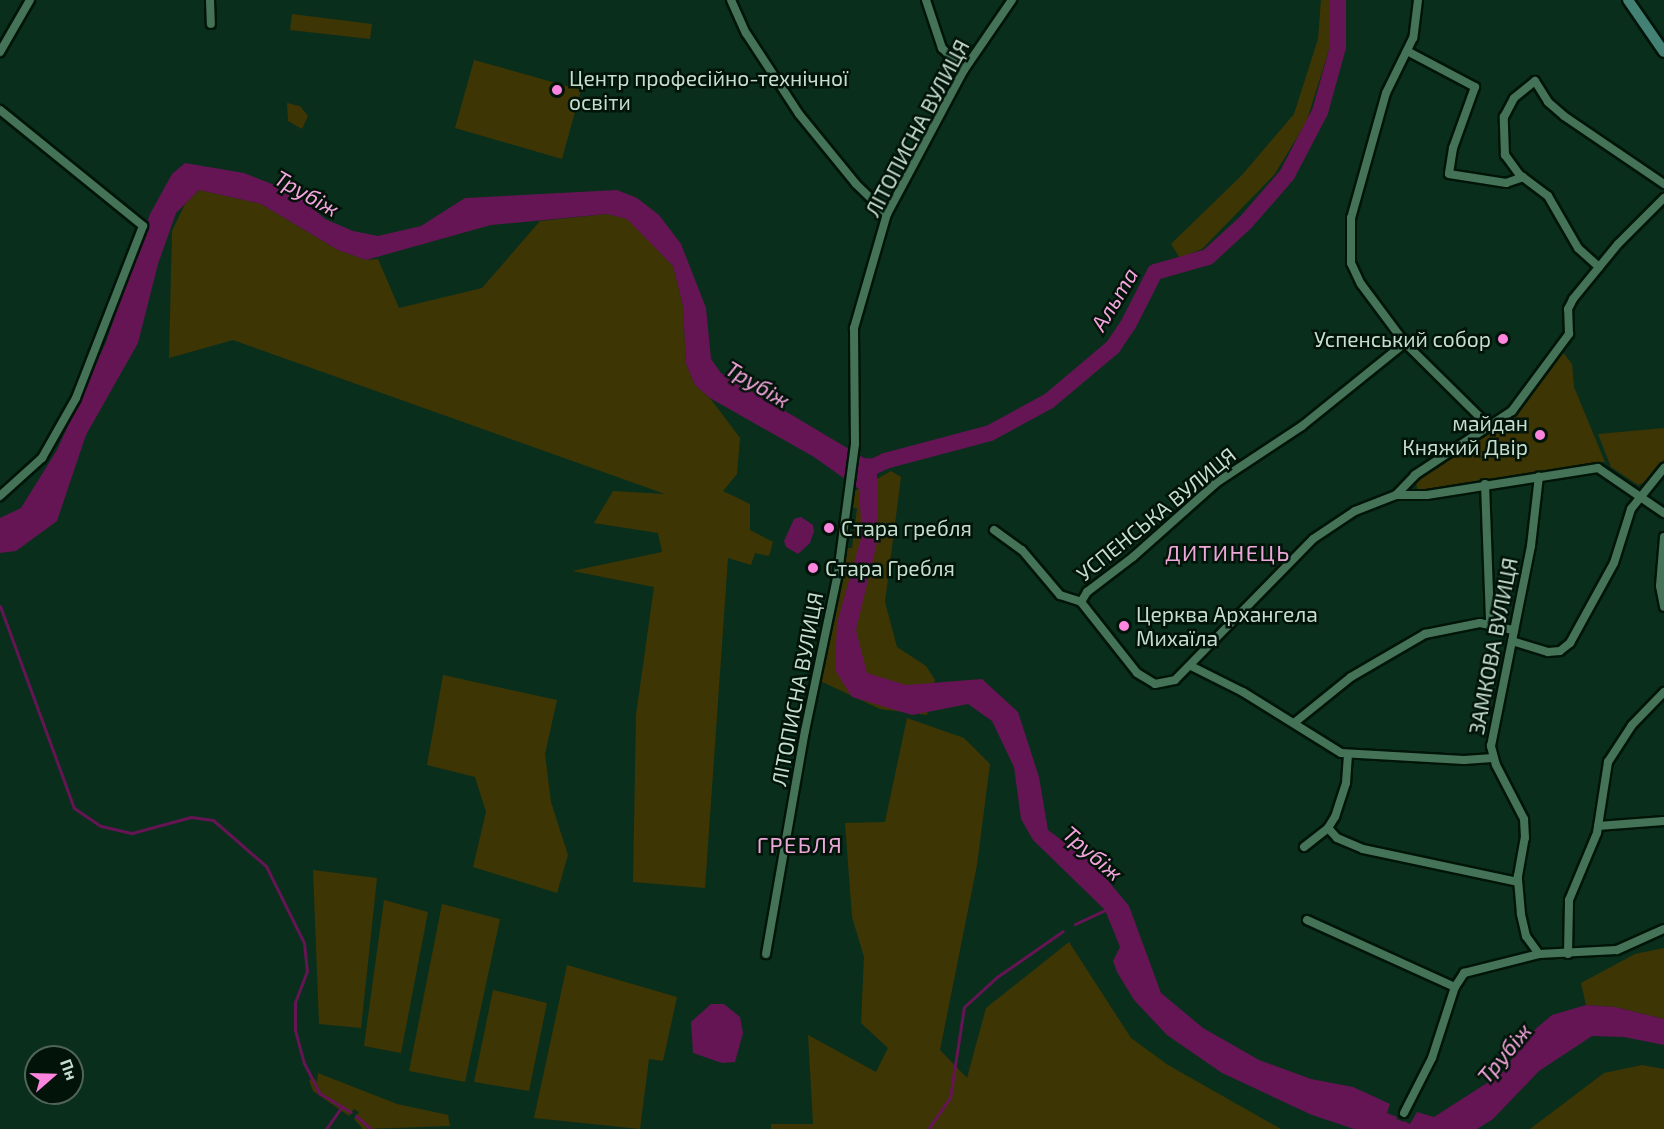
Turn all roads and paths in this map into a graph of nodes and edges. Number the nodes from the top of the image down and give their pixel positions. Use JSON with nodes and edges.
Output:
{"nodes":[{"id":1,"x":30,"y":0,"type":"edge"},
{"id":2,"x":210,"y":0,"type":"edge"},
{"id":3,"x":731,"y":0,"type":"edge"},
{"id":4,"x":926,"y":0,"type":"edge"},
{"id":5,"x":1012,"y":0,"type":"edge"},
{"id":6,"x":1418,"y":0,"type":"edge"},
{"id":7,"x":1628,"y":0,"type":"edge"},
{"id":8,"x":211,"y":24,"type":"dead end"},
{"id":9,"x":1407,"y":51,"type":"junction"},
{"id":10,"x":0,"y":52,"type":"edge"},
{"id":11,"x":1664,"y":52,"type":"edge"},
{"id":12,"x":964,"y":70,"type":"junction"},
{"id":13,"x":0,"y":110,"type":"edge"},
{"id":14,"x":1523,"y":177,"type":"junction"},
{"id":15,"x":1664,"y":184,"type":"edge"},
{"id":16,"x":1664,"y":198,"type":"edge"},
{"id":17,"x":887,"y":214,"type":"junction"},
{"id":18,"x":1599,"y":267,"type":"junction"},
{"id":19,"x":1405,"y":342,"type":"junction"},
{"id":20,"x":1491,"y":428,"type":"junction"},
{"id":21,"x":1664,"y":468,"type":"edge"},
{"id":22,"x":1539,"y":476,"type":"junction"},
{"id":23,"x":1485,"y":484,"type":"junction"},
{"id":24,"x":1396,"y":495,"type":"junction"},
{"id":25,"x":0,"y":496,"type":"edge"},
{"id":26,"x":1640,"y":498,"type":"junction"},
{"id":27,"x":1664,"y":513,"type":"edge"},
{"id":28,"x":994,"y":531,"type":"dead end"},
{"id":29,"x":1664,"y":537,"type":"edge"},
{"id":30,"x":1081,"y":602,"type":"junction"},
{"id":31,"x":1664,"y":607,"type":"edge"},
{"id":32,"x":1491,"y":623,"type":"junction"},
{"id":33,"x":1514,"y":630,"type":"junction"},
{"id":34,"x":1512,"y":641,"type":"junction"},
{"id":35,"x":1191,"y":666,"type":"junction"},
{"id":36,"x":1664,"y":692,"type":"edge"},
{"id":37,"x":1294,"y":723,"type":"junction"},
{"id":38,"x":1348,"y":755,"type":"junction"},
{"id":39,"x":1493,"y":758,"type":"junction"},
{"id":40,"x":1664,"y":821,"type":"edge"},
{"id":41,"x":1598,"y":826,"type":"junction"},
{"id":42,"x":1328,"y":828,"type":"junction"},
{"id":43,"x":1304,"y":847,"type":"dead end"},
{"id":44,"x":1518,"y":882,"type":"junction"},
{"id":45,"x":1307,"y":920,"type":"dead end"},
{"id":46,"x":1664,"y":929,"type":"edge"},
{"id":47,"x":766,"y":954,"type":"dead end"},
{"id":48,"x":1539,"y":954,"type":"junction"},
{"id":49,"x":1568,"y":954,"type":"junction"},
{"id":50,"x":1455,"y":987,"type":"junction"},
{"id":51,"x":1404,"y":1113,"type":"dead end"}],
"edges":[{"from":1,"to":10,"type":"street"},
{"from":2,"to":8,"type":"street"},
{"from":3,"to":17,"type":"street"},
{"from":4,"to":12,"type":"street"},
{"from":5,"to":12,"type":"street","name":"ЛІТОПИСНА ВУЛИЦЯ"},
{"from":6,"to":9,"type":"street"},
{"from":7,"to":11,"type":"main road"},
{"from":9,"to":14,"type":"street"},
{"from":9,"to":19,"type":"street"},
{"from":12,"to":17,"type":"street","name":"ЛІТОПИСНА ВУЛИЦЯ"},
{"from":13,"to":25,"type":"street"},
{"from":14,"to":15,"type":"street"},
{"from":14,"to":18,"type":"street"},
{"from":16,"to":18,"type":"street"},
{"from":17,"to":47,"type":"street","name":"ЛІТОПИСНА ВУЛИЦЯ"},
{"from":18,"to":20,"type":"street"},
{"from":19,"to":20,"type":"street"},
{"from":19,"to":30,"type":"street","name":"УСПЕНСЬКА ВУЛИЦЯ"},
{"from":20,"to":24,"type":"street"},
{"from":21,"to":26,"type":"street"},
{"from":22,"to":23,"type":"street"},
{"from":22,"to":26,"type":"street"},
{"from":22,"to":33,"type":"street","name":"ЗАМКОВА ВУЛИЦЯ"},
{"from":23,"to":24,"type":"street"},
{"from":23,"to":32,"type":"street"},
{"from":24,"to":35,"type":"street"},
{"from":26,"to":27,"type":"street"},
{"from":26,"to":34,"type":"street"},
{"from":28,"to":30,"type":"street","name":"УСПЕНСЬКА ВУЛИЦЯ"},
{"from":29,"to":31,"type":"street"},
{"from":30,"to":35,"type":"street"},
{"from":32,"to":33,"type":"street"},
{"from":32,"to":37,"type":"street"},
{"from":33,"to":34,"type":"street","name":"ЗАМКОВА ВУЛИЦЯ"},
{"from":34,"to":39,"type":"street","name":"ЗАМКОВА ВУЛИЦЯ"},
{"from":35,"to":37,"type":"street"},
{"from":36,"to":41,"type":"street"},
{"from":37,"to":38,"type":"street"},
{"from":38,"to":39,"type":"street"},
{"from":38,"to":42,"type":"street"},
{"from":39,"to":44,"type":"street","name":"ЗАМКОВА ВУЛИЦЯ"},
{"from":40,"to":41,"type":"street"},
{"from":41,"to":49,"type":"street"},
{"from":42,"to":43,"type":"street"},
{"from":42,"to":44,"type":"street"},
{"from":44,"to":48,"type":"street","name":"ЗАМКОВА ВУЛИЦЯ"},
{"from":45,"to":50,"type":"street"},
{"from":46,"to":49,"type":"street"},
{"from":48,"to":49,"type":"street"},
{"from":48,"to":50,"type":"street"},
{"from":50,"to":51,"type":"street"}]}
